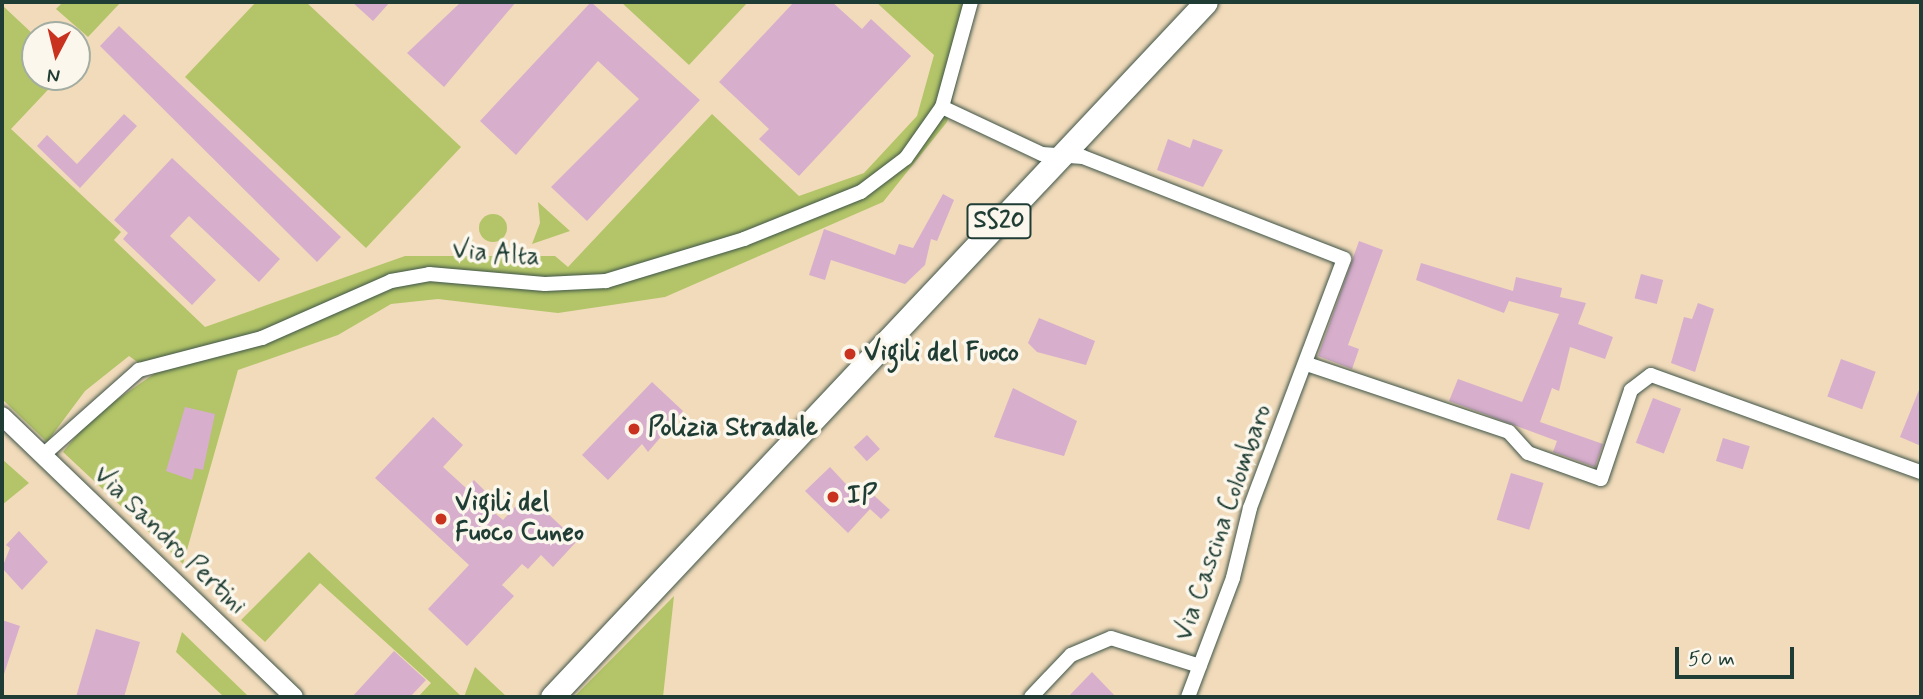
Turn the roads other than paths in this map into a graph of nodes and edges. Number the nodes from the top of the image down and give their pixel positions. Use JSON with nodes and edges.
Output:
{"nodes":[{"id":1,"x":971,"y":2,"type":"edge"},
{"id":2,"x":1206,"y":2,"type":"edge"},
{"id":3,"x":942,"y":107,"type":"junction"},
{"id":4,"x":1060,"y":156,"type":"junction"},
{"id":5,"x":1307,"y":365,"type":"junction"},
{"id":6,"x":4,"y":419,"type":"edge"},
{"id":7,"x":42,"y":456,"type":"junction"},
{"id":8,"x":1921,"y":472,"type":"edge"},
{"id":9,"x":1200,"y":666,"type":"junction"},
{"id":10,"x":554,"y":693,"type":"edge"},
{"id":11,"x":294,"y":697,"type":"edge"},
{"id":12,"x":1031,"y":697,"type":"edge"},
{"id":13,"x":1188,"y":697,"type":"edge"}],
"edges":[{"from":1,"to":3,"type":"street"},
{"from":2,"to":4,"type":"main road","number":"SS20"},
{"from":3,"to":4,"type":"street"},
{"from":3,"to":7,"type":"street","name":"Via Alta"},
{"from":4,"to":5,"type":"street","name":"Via Cascina Colombaro"},
{"from":4,"to":10,"type":"main road","number":"SS20"},
{"from":5,"to":8,"type":"street"},
{"from":5,"to":9,"type":"street","name":"Via Cascina Colombaro"},
{"from":6,"to":7,"type":"street","name":"Via Sandro Pertini"},
{"from":7,"to":11,"type":"street","name":"Via Sandro Pertini"},
{"from":9,"to":12,"type":"street"},
{"from":9,"to":13,"type":"street","name":"Via Cascina Colombaro"}]}
